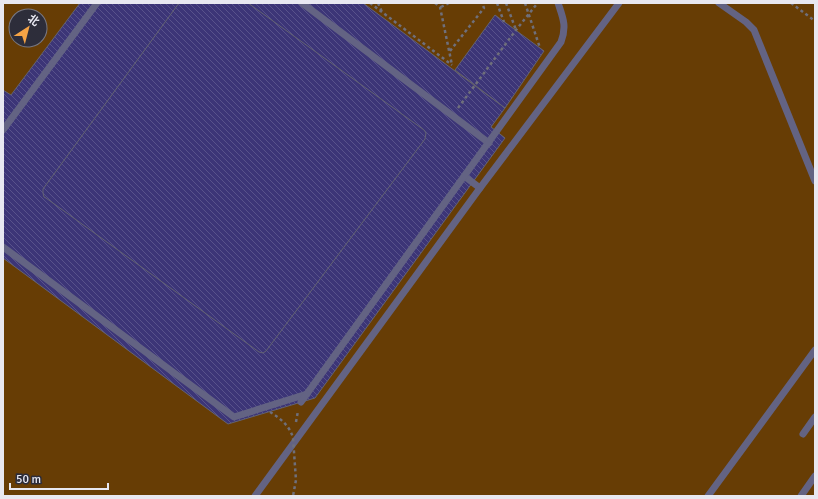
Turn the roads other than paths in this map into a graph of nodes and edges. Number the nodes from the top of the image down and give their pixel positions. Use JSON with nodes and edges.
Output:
{"nodes":[{"id":1,"x":97,"y":3,"type":"edge"},
{"id":2,"x":302,"y":3,"type":"edge"},
{"id":3,"x":558,"y":3,"type":"edge"},
{"id":4,"x":619,"y":3,"type":"edge"},
{"id":5,"x":719,"y":3,"type":"edge"},
{"id":6,"x":3,"y":130,"type":"edge"},
{"id":7,"x":489,"y":143,"type":"junction"},
{"id":8,"x":468,"y":179,"type":"dead end"},
{"id":9,"x":815,"y":181,"type":"edge"},
{"id":10,"x":480,"y":188,"type":"junction"},
{"id":11,"x":3,"y":247,"type":"edge"},
{"id":12,"x":815,"y":350,"type":"edge"},
{"id":13,"x":307,"y":394,"type":"junction"},
{"id":14,"x":301,"y":402,"type":"dead end"},
{"id":15,"x":815,"y":417,"type":"edge"},
{"id":16,"x":803,"y":434,"type":"dead end"},
{"id":17,"x":815,"y":476,"type":"edge"},
{"id":18,"x":255,"y":496,"type":"edge"},
{"id":19,"x":708,"y":496,"type":"edge"},
{"id":20,"x":801,"y":496,"type":"edge"}],
"edges":[{"from":1,"to":6,"type":"lane"},
{"from":2,"to":7,"type":"lane"},
{"from":3,"to":7,"type":"lane"},
{"from":4,"to":10,"type":"lane"},
{"from":5,"to":9,"type":"lane"},
{"from":7,"to":13,"type":"lane"},
{"from":8,"to":10,"type":"lane"},
{"from":10,"to":18,"type":"lane"},
{"from":11,"to":13,"type":"lane"},
{"from":12,"to":19,"type":"lane"},
{"from":13,"to":14,"type":"lane"},
{"from":15,"to":16,"type":"lane"},
{"from":17,"to":20,"type":"lane"}]}
